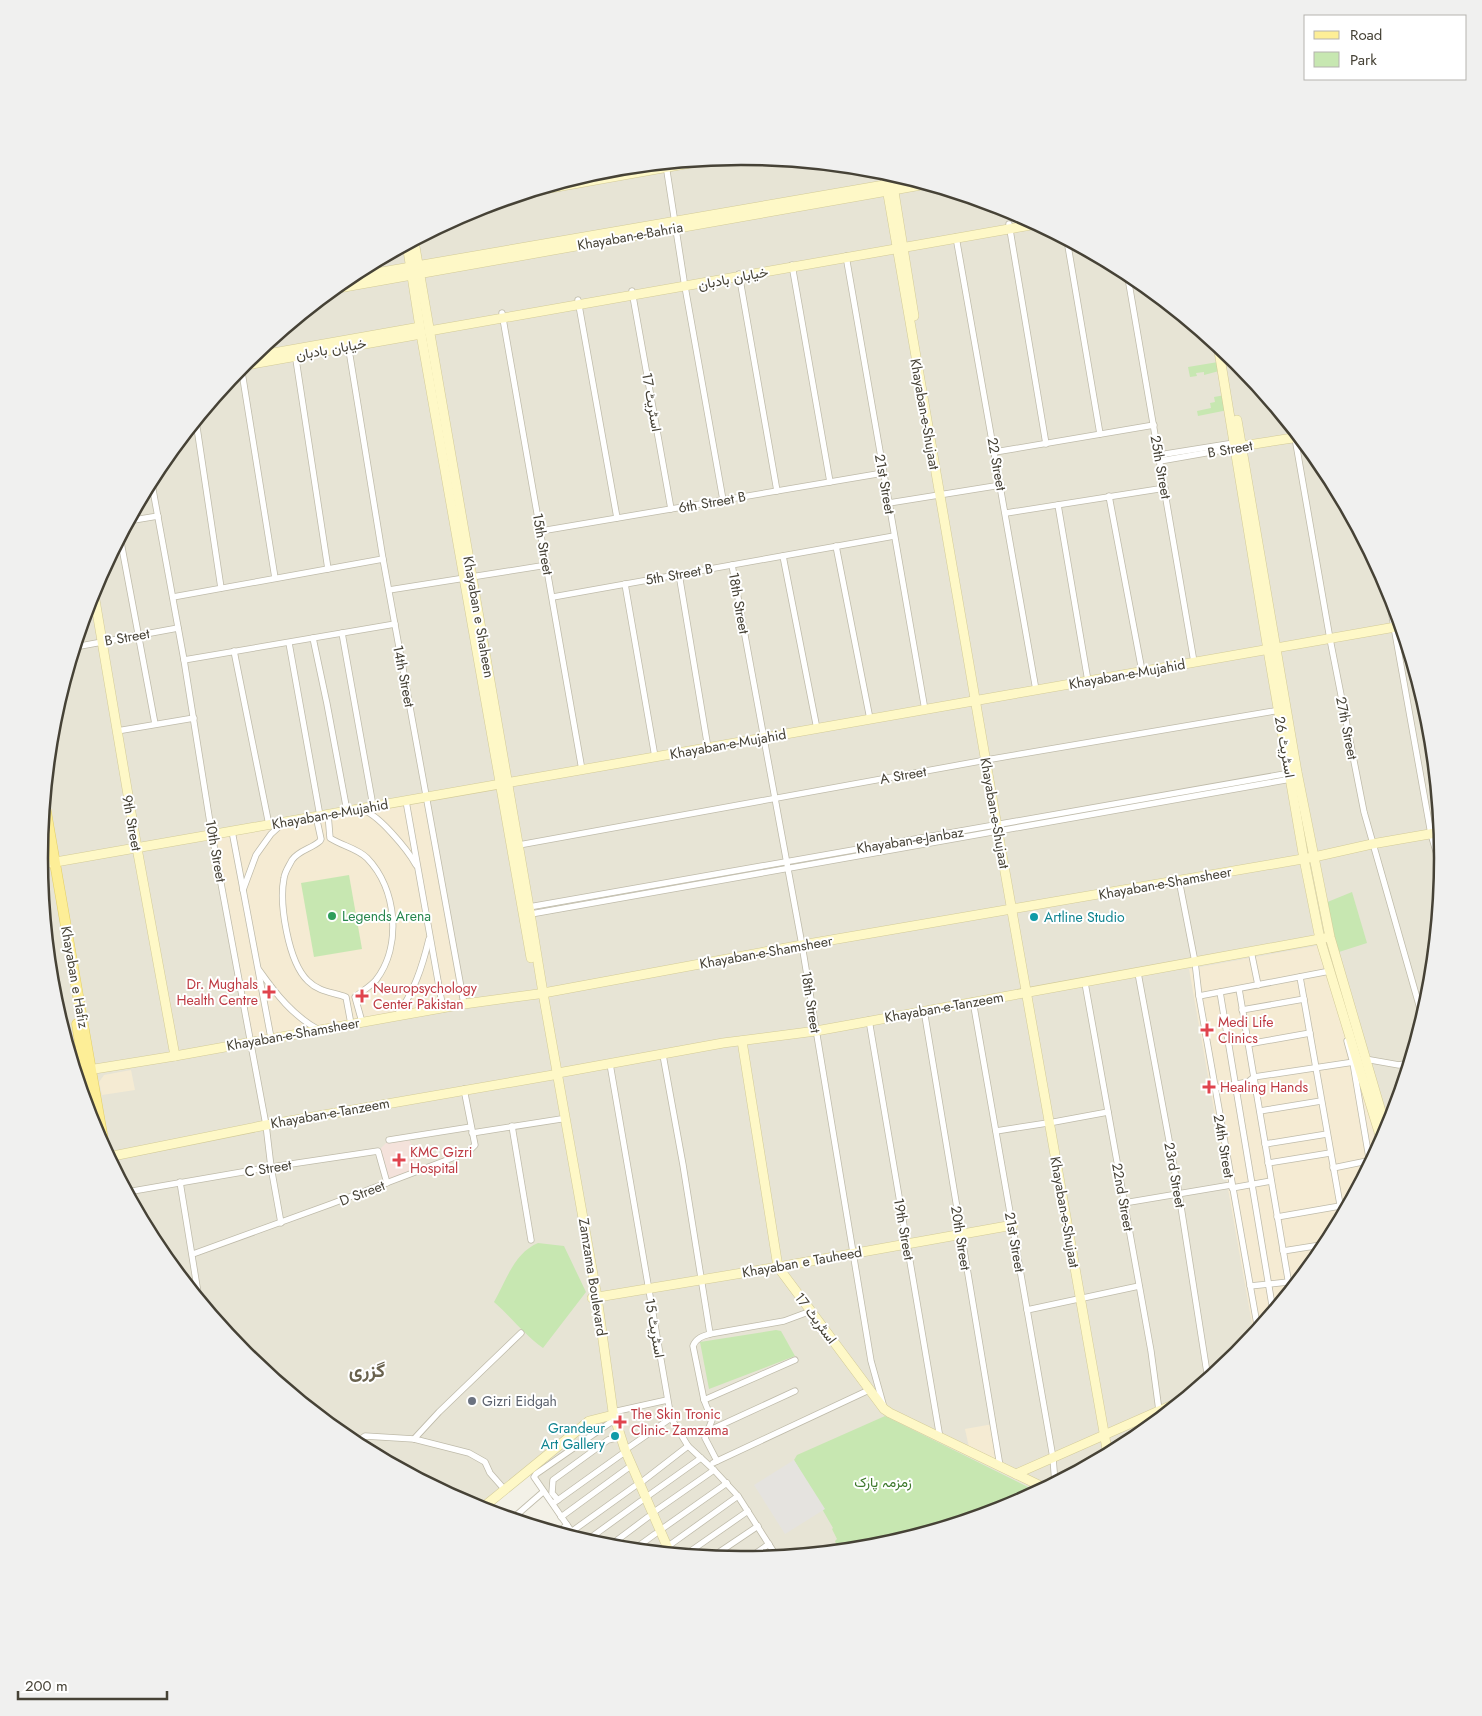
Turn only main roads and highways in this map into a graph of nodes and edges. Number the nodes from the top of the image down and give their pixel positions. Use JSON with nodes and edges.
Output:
{"nodes":[{"id":1,"x":888,"y":181,"type":"edge"},
{"id":2,"x":891,"y":181,"type":"edge"},
{"id":3,"x":901,"y":184,"type":"edge"},
{"id":4,"x":909,"y":185,"type":"edge"},
{"id":5,"x":890,"y":187,"type":"junction"},
{"id":6,"x":1020,"y":224,"type":"edge"},
{"id":7,"x":1025,"y":225,"type":"edge"},
{"id":8,"x":1010,"y":227,"type":"junction"},
{"id":9,"x":414,"y":246,"type":"edge"},
{"id":10,"x":899,"y":247,"type":"junction"},
{"id":11,"x":409,"y":249,"type":"edge"},
{"id":12,"x":415,"y":270,"type":"junction"},
{"id":13,"x":364,"y":276,"type":"edge"},
{"id":14,"x":351,"y":285,"type":"edge"},
{"id":15,"x":424,"y":330,"type":"junction"},
{"id":16,"x":295,"y":352,"type":"junction"},
{"id":17,"x":264,"y":355,"type":"edge"},
{"id":18,"x":1220,"y":358,"type":"edge"},
{"id":19,"x":258,"y":362,"type":"edge"},
{"id":20,"x":1226,"y":363,"type":"edge"},
{"id":21,"x":1290,"y":435,"type":"edge"},
{"id":22,"x":1237,"y":445,"type":"junction"},
{"id":23,"x":96,"y":604,"type":"edge"},
{"id":24,"x":1395,"y":627,"type":"edge"},
{"id":25,"x":1272,"y":649,"type":"junction"},
{"id":26,"x":978,"y":700,"type":"junction"},
{"id":27,"x":1283,"y":710,"type":"junction"},
{"id":28,"x":504,"y":784,"type":"junction"},
{"id":29,"x":49,"y":832,"type":"edge"},
{"id":30,"x":1433,"y":833,"type":"edge"},
{"id":31,"x":48,"y":845,"type":"edge"},
{"id":32,"x":137,"y":848,"type":"junction"},
{"id":33,"x":1314,"y":858,"type":"junction"},
{"id":34,"x":1304,"y":859,"type":"junction"},
{"id":35,"x":53,"y":863,"type":"junction"},
{"id":36,"x":1014,"y":910,"type":"junction"},
{"id":37,"x":1325,"y":938,"type":"junction"},
{"id":38,"x":540,"y":993,"type":"junction"},
{"id":39,"x":1029,"y":993,"type":"junction"},
{"id":40,"x":742,"y":1041,"type":"junction"},
{"id":41,"x":175,"y":1056,"type":"junction"},
{"id":42,"x":1358,"y":1061,"type":"junction"},
{"id":43,"x":84,"y":1073,"type":"edge"},
{"id":44,"x":556,"y":1074,"type":"junction"},
{"id":45,"x":87,"y":1088,"type":"edge"},
{"id":46,"x":91,"y":1100,"type":"edge"},
{"id":47,"x":1383,"y":1121,"type":"edge"},
{"id":48,"x":1379,"y":1131,"type":"edge"},
{"id":49,"x":115,"y":1156,"type":"edge"},
{"id":50,"x":1012,"y":1225,"type":"road end"},
{"id":51,"x":778,"y":1267,"type":"junction"},
{"id":52,"x":595,"y":1298,"type":"junction"},
{"id":53,"x":611,"y":1416,"type":"junction"},
{"id":54,"x":1146,"y":1421,"type":"edge"},
{"id":55,"x":1107,"y":1436,"type":"junction"},
{"id":56,"x":1110,"y":1445,"type":"edge"},
{"id":57,"x":1108,"y":1447,"type":"edge"},
{"id":58,"x":623,"y":1452,"type":"junction"},
{"id":59,"x":1016,"y":1474,"type":"junction"},
{"id":60,"x":637,"y":1485,"type":"junction"},
{"id":61,"x":1038,"y":1485,"type":"edge"},
{"id":62,"x":488,"y":1504,"type":"edge"},
{"id":63,"x":663,"y":1547,"type":"edge"}],
"edges":[{"from":1,"to":5,"type":"main road","name":"Khayaban-e-Shujaat"},
{"from":2,"to":5,"type":"main road","name":"Khayaban-e-Shujaat"},
{"from":3,"to":5,"type":"main road","name":"Khayaban-e-Bahria"},
{"from":4,"to":5,"type":"main road","name":"Khayaban-e-Bahria"},
{"from":5,"to":10,"type":"main road","name":"Khayaban-e-Shujaat"},
{"from":5,"to":12,"type":"main road","name":"Khayaban-e-Bahria"},
{"from":6,"to":8,"type":"main road","name":"خیابان بادبان"},
{"from":7,"to":8,"type":"main road","name":"خیابان بادبان"},
{"from":8,"to":10,"type":"main road","name":"خیابان بادبان"},
{"from":9,"to":12,"type":"main road","name":"Khayaban e Shaheen"},
{"from":10,"to":15,"type":"main road","name":"خیابان بادبان"},
{"from":10,"to":26,"type":"main road","name":"Khayaban-e-Shujaat"},
{"from":11,"to":12,"type":"main road","name":"Khayaban e Shaheen"},
{"from":12,"to":13,"type":"main road","name":"Khayaban-e-Bahria"},
{"from":12,"to":14,"type":"main road","name":"Khayaban-e-Bahria"},
{"from":12,"to":15,"type":"main road","name":"Khayaban e Shaheen"},
{"from":15,"to":16,"type":"main road","name":"خیابان بادبان"},
{"from":15,"to":28,"type":"main road","name":"Khayaban e Shaheen"},
{"from":16,"to":17,"type":"main road","name":"خیابان بادبان"},
{"from":16,"to":19,"type":"main road","name":"خیابان بادبان"},
{"from":18,"to":22,"type":"main road","name":"اسٹریٹ 26"},
{"from":20,"to":22,"type":"main road","name":"اسٹریٹ 26"},
{"from":21,"to":22,"type":"main road","name":"B Street"},
{"from":22,"to":25,"type":"main road","name":"اسٹریٹ 26"},
{"from":23,"to":32,"type":"main road","name":"9th Street"},
{"from":24,"to":25,"type":"main road","name":"Khayaban-e-Mujahid"},
{"from":25,"to":26,"type":"main road","name":"Khayaban-e-Mujahid"},
{"from":25,"to":27,"type":"main road","name":"اسٹریٹ 26"},
{"from":26,"to":28,"type":"main road","name":"Khayaban-e-Mujahid"},
{"from":26,"to":36,"type":"main road","name":"Khayaban-e-Shujaat"},
{"from":27,"to":33,"type":"main road","name":"اسٹریٹ 26"},
{"from":27,"to":34,"type":"main road","name":"اسٹریٹ 26"},
{"from":28,"to":32,"type":"main road","name":"Khayaban-e-Mujahid"},
{"from":28,"to":38,"type":"main road","name":"Khayaban e Shaheen"},
{"from":28,"to":38,"type":"main road","name":"Khayaban e Shaheen"},
{"from":29,"to":35,"type":"main road"},
{"from":30,"to":33,"type":"main road","name":"Khayaban-e-Shamsheer"},
{"from":31,"to":35,"type":"main road"},
{"from":32,"to":35,"type":"main road","name":"Khayaban-e-Mujahid"},
{"from":32,"to":41,"type":"main road","name":"9th Street"},
{"from":33,"to":34,"type":"main road","name":"Khayaban-e-Shamsheer"},
{"from":33,"to":37,"type":"main road","name":"اسٹریٹ 26"},
{"from":34,"to":36,"type":"main road","name":"Khayaban-e-Shamsheer"},
{"from":34,"to":37,"type":"main road","name":"اسٹریٹ 26"},
{"from":35,"to":43,"type":"main road","name":"Khayaban e Hafiz"},
{"from":36,"to":38,"type":"main road","name":"Khayaban-e-Shamsheer"},
{"from":36,"to":39,"type":"main road","name":"Khayaban-e-Shujaat"},
{"from":37,"to":39,"type":"main road","name":"Khayaban-e-Tanzeem"},
{"from":37,"to":42,"type":"main road","name":"اسٹریٹ 26"},
{"from":37,"to":42,"type":"main road","name":"اسٹریٹ 26"},
{"from":38,"to":41,"type":"main road","name":"Khayaban-e-Shamsheer"},
{"from":38,"to":44,"type":"main road","name":"Zamzama Boulevard"},
{"from":39,"to":40,"type":"main road","name":"Khayaban-e-Tanzeem"},
{"from":39,"to":55,"type":"main road","name":"Khayaban-e-Shujaat"},
{"from":40,"to":44,"type":"main road","name":"Khayaban-e-Tanzeem"},
{"from":40,"to":51,"type":"main road","name":"اسٹریٹ 17"},
{"from":41,"to":43,"type":"main road","name":"Khayaban-e-Shamsheer"},
{"from":42,"to":47,"type":"main road","name":"اسٹریٹ 26"},
{"from":42,"to":48,"type":"main road","name":"اسٹریٹ 26"},
{"from":43,"to":45,"type":"main road"},
{"from":43,"to":46,"type":"main road","name":"Khayaban e Hafiz"},
{"from":44,"to":49,"type":"main road","name":"Khayaban-e-Tanzeem"},
{"from":44,"to":52,"type":"main road","name":"Zamzama Boulevard"},
{"from":44,"to":52,"type":"main road","name":"Zamzama Boulevard"},
{"from":50,"to":51,"type":"main road","name":"Khayaban e Tauheed"},
{"from":51,"to":52,"type":"main road","name":"Khayaban e Tauheed"},
{"from":51,"to":59,"type":"main road","name":"اسٹریٹ 17"},
{"from":52,"to":53,"type":"main road","name":"Zamzama Boulevard"},
{"from":53,"to":58,"type":"main road","name":"Zamzama Boulevard"},
{"from":53,"to":58,"type":"main road","name":"Zamzama Boulevard"},
{"from":53,"to":62,"type":"main road"},
{"from":54,"to":55,"type":"main road"},
{"from":55,"to":56,"type":"main road","name":"Khayaban-e-Shujaat"},
{"from":55,"to":57,"type":"main road","name":"Khayaban-e-Shujaat"},
{"from":55,"to":59,"type":"main road"},
{"from":58,"to":60,"type":"main road","name":"Zamzama Boulevard"},
{"from":58,"to":60,"type":"main road","name":"Zamzama Boulevard"},
{"from":59,"to":61,"type":"main road","name":"اسٹریٹ 17"},
{"from":60,"to":63,"type":"main road","name":"Zamzama Boulevard"}]}
